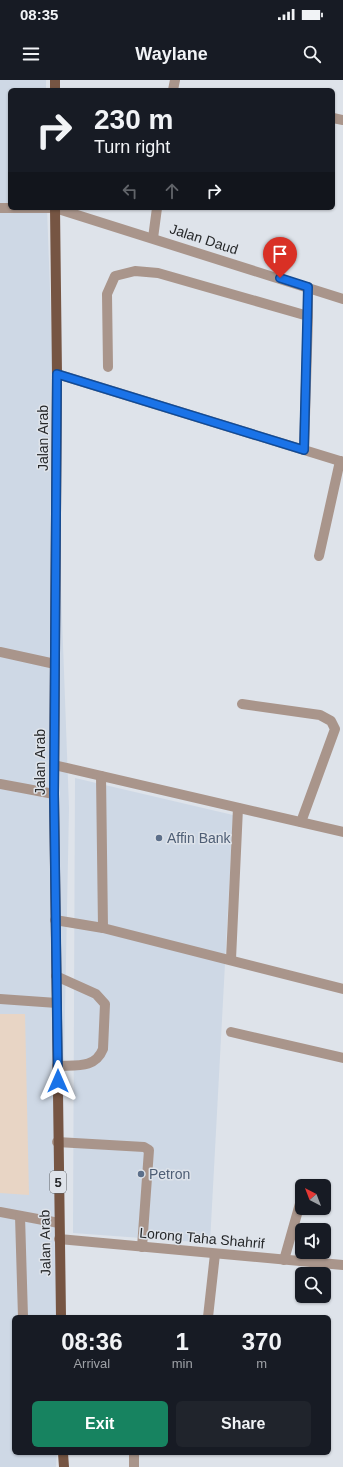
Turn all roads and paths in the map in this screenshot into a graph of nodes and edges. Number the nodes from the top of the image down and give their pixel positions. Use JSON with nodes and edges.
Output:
{"nodes":[{"id":1,"x":56,"y":210,"type":"edge"},
{"id":2,"x":62,"y":210,"type":"edge"},
{"id":3,"x":157,"y":210,"type":"edge"},
{"id":4,"x":153,"y":238,"type":"junction"},
{"id":5,"x":308,"y":287,"type":"junction"},
{"id":6,"x":343,"y":299,"type":"edge"},
{"id":7,"x":308,"y":316,"type":"junction"},
{"id":8,"x":108,"y":367,"type":"dead end"},
{"id":9,"x":57,"y":374,"type":"junction"},
{"id":10,"x":304,"y":450,"type":"junction"},
{"id":11,"x":342,"y":461,"type":"edge"},
{"id":12,"x":319,"y":556,"type":"dead end"},
{"id":13,"x":0,"y":652,"type":"edge"},
{"id":14,"x":55,"y":664,"type":"junction"},
{"id":15,"x":242,"y":704,"type":"dead end"},
{"id":16,"x":54,"y":765,"type":"junction"},
{"id":17,"x":101,"y":776,"type":"junction"},
{"id":18,"x":0,"y":784,"type":"edge"},
{"id":19,"x":54,"y":794,"type":"junction"},
{"id":20,"x":238,"y":808,"type":"junction"},
{"id":21,"x":301,"y":822,"type":"junction"},
{"id":22,"x":343,"y":832,"type":"edge"},
{"id":23,"x":55,"y":920,"type":"junction"},
{"id":24,"x":103,"y":928,"type":"junction"},
{"id":25,"x":231,"y":959,"type":"junction"},
{"id":26,"x":56,"y":976,"type":"junction"},
{"id":27,"x":343,"y":989,"type":"edge"},
{"id":28,"x":0,"y":999,"type":"edge"},
{"id":29,"x":57,"y":1003,"type":"junction"},
{"id":30,"x":231,"y":1032,"type":"dead end"},
{"id":31,"x":343,"y":1058,"type":"edge"},
{"id":32,"x":58,"y":1066,"type":"junction"},
{"id":33,"x":57,"y":1142,"type":"junction"},
{"id":34,"x":0,"y":1212,"type":"edge"},
{"id":35,"x":297,"y":1215,"type":"edge"},
{"id":36,"x":20,"y":1216,"type":"junction"},
{"id":37,"x":59,"y":1223,"type":"junction"},
{"id":38,"x":59,"y":1239,"type":"junction"},
{"id":39,"x":142,"y":1247,"type":"junction"},
{"id":40,"x":216,"y":1254,"type":"junction"},
{"id":41,"x":284,"y":1260,"type":"junction"},
{"id":42,"x":343,"y":1265,"type":"edge"},
{"id":43,"x":23,"y":1315,"type":"edge"},
{"id":44,"x":61,"y":1315,"type":"edge"},
{"id":45,"x":208,"y":1315,"type":"edge"},
{"id":46,"x":63,"y":1455,"type":"edge"},
{"id":47,"x":134,"y":1455,"type":"edge"},
{"id":48,"x":64,"y":1467,"type":"edge"},
{"id":49,"x":134,"y":1467,"type":"edge"}],
"edges":[{"from":1,"to":9,"type":"main road","name":"Jalan Arab","number":"5"},
{"from":2,"to":4,"type":"street","name":"Jalan Daud"},
{"from":3,"to":4,"type":"street"},
{"from":4,"to":5,"type":"street","name":"Jalan Daud"},
{"from":5,"to":6,"type":"street","name":"Jalan Daud"},
{"from":5,"to":7,"type":"street"},
{"from":7,"to":8,"type":"street"},
{"from":7,"to":10,"type":"street"},
{"from":9,"to":10,"type":"street"},
{"from":9,"to":14,"type":"main road","name":"Jalan Arab","number":"5"},
{"from":10,"to":11,"type":"street"},
{"from":11,"to":12,"type":"street"},
{"from":13,"to":14,"type":"street"},
{"from":14,"to":16,"type":"main road","name":"Jalan Arab","number":"5"},
{"from":15,"to":21,"type":"street"},
{"from":16,"to":17,"type":"street"},
{"from":16,"to":19,"type":"main road","name":"Jalan Arab","number":"5"},
{"from":17,"to":20,"type":"street"},
{"from":17,"to":24,"type":"street"},
{"from":18,"to":19,"type":"street"},
{"from":19,"to":23,"type":"main road","name":"Jalan Arab","number":"5"},
{"from":20,"to":21,"type":"street"},
{"from":20,"to":25,"type":"street"},
{"from":21,"to":22,"type":"street"},
{"from":23,"to":24,"type":"street"},
{"from":23,"to":26,"type":"main road","name":"Jalan Arab","number":"5"},
{"from":24,"to":25,"type":"street"},
{"from":25,"to":27,"type":"street"},
{"from":26,"to":29,"type":"main road","name":"Jalan Arab","number":"5"},
{"from":26,"to":32,"type":"street"},
{"from":28,"to":29,"type":"street"},
{"from":29,"to":32,"type":"main road","name":"Jalan Arab","number":"5"},
{"from":30,"to":31,"type":"street"},
{"from":32,"to":33,"type":"main road","name":"Jalan Arab","number":"5"},
{"from":33,"to":37,"type":"main road","name":"Jalan Arab","number":"5"},
{"from":33,"to":39,"type":"street"},
{"from":34,"to":36,"type":"street"},
{"from":35,"to":41,"type":"street"},
{"from":36,"to":37,"type":"street"},
{"from":36,"to":43,"type":"street"},
{"from":37,"to":38,"type":"main road","name":"Jalan Arab","number":"5"},
{"from":38,"to":39,"type":"street","name":"Lorong Taha Shahrif"},
{"from":38,"to":44,"type":"main road","name":"Jalan Arab","number":"5"},
{"from":39,"to":40,"type":"street","name":"Lorong Taha Shahrif"},
{"from":40,"to":41,"type":"street","name":"Lorong Taha Shahrif"},
{"from":40,"to":45,"type":"street"},
{"from":41,"to":42,"type":"street","name":"Lorong Taha Shahrif"},
{"from":46,"to":48,"type":"main road"},
{"from":47,"to":49,"type":"street"}]}
